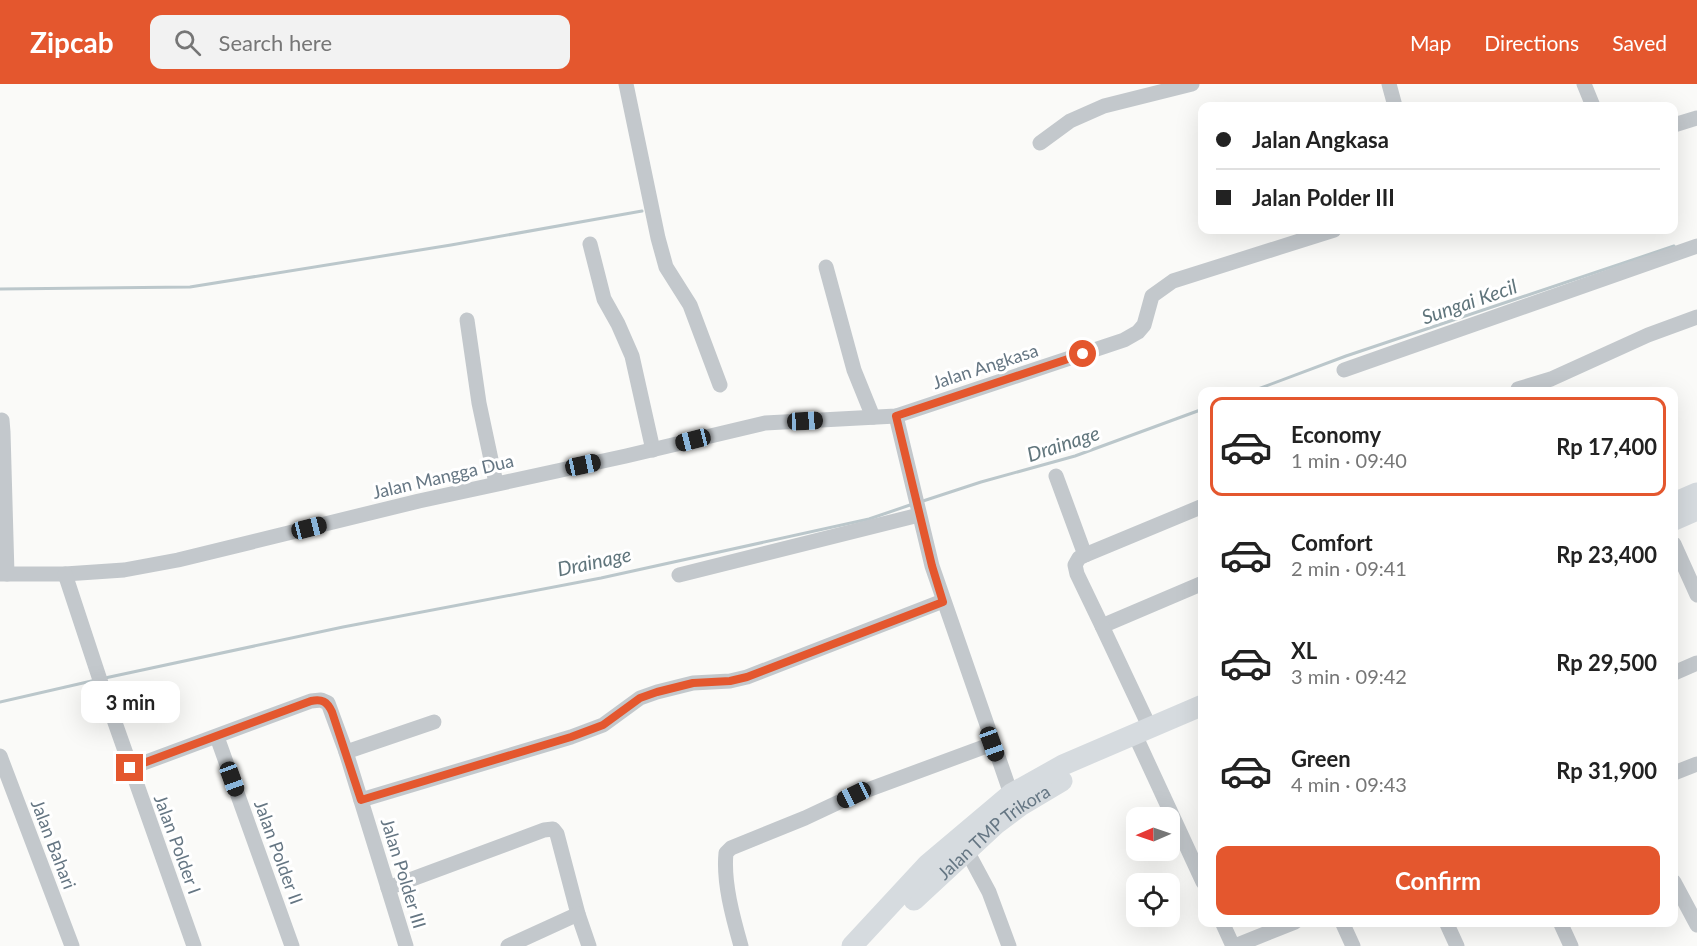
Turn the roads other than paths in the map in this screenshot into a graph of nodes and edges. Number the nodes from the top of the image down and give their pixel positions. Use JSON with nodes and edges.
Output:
{"nodes":[{"id":1,"x":626,"y":84,"type":"edge"},
{"id":2,"x":1192,"y":84,"type":"edge"},
{"id":3,"x":1389,"y":84,"type":"edge"},
{"id":4,"x":1584,"y":84,"type":"edge"},
{"id":5,"x":1394,"y":102,"type":"edge"},
{"id":6,"x":1591,"y":102,"type":"edge"},
{"id":7,"x":1697,"y":118,"type":"edge"},
{"id":8,"x":1678,"y":124,"type":"edge"},
{"id":9,"x":1040,"y":143,"type":"dead end"},
{"id":10,"x":1321,"y":234,"type":"edge"},
{"id":11,"x":590,"y":244,"type":"dead end"},
{"id":12,"x":1697,"y":246,"type":"edge"},
{"id":13,"x":826,"y":267,"type":"dead end"},
{"id":14,"x":1697,"y":317,"type":"edge"},
{"id":15,"x":467,"y":321,"type":"dead end"},
{"id":16,"x":1344,"y":370,"type":"dead end"},
{"id":17,"x":720,"y":385,"type":"dead end"},
{"id":18,"x":1554,"y":385,"type":"edge"},
{"id":19,"x":1536,"y":387,"type":"edge"},
{"id":20,"x":896,"y":416,"type":"junction"},
{"id":21,"x":873,"y":417,"type":"junction"},
{"id":22,"x":0,"y":421,"type":"edge"},
{"id":23,"x":653,"y":450,"type":"junction"},
{"id":24,"x":1056,"y":476,"type":"dead end"},
{"id":25,"x":496,"y":483,"type":"junction"},
{"id":26,"x":1697,"y":494,"type":"edge"},
{"id":27,"x":1678,"y":501,"type":"edge"},
{"id":28,"x":1198,"y":509,"type":"edge"},
{"id":29,"x":1697,"y":510,"type":"edge"},
{"id":30,"x":918,"y":512,"type":"junction"},
{"id":31,"x":1678,"y":518,"type":"edge"},
{"id":32,"x":1678,"y":552,"type":"edge"},
{"id":33,"x":1085,"y":555,"type":"junction"},
{"id":34,"x":3,"y":574,"type":"edge"},
{"id":35,"x":65,"y":574,"type":"junction"},
{"id":36,"x":679,"y":575,"type":"dead end"},
{"id":37,"x":1198,"y":585,"type":"edge"},
{"id":38,"x":1697,"y":596,"type":"edge"},
{"id":39,"x":943,"y":602,"type":"junction"},
{"id":40,"x":1102,"y":626,"type":"junction"},
{"id":41,"x":1697,"y":663,"type":"edge"},
{"id":42,"x":1678,"y":671,"type":"edge"},
{"id":43,"x":1198,"y":708,"type":"edge"},
{"id":44,"x":1198,"y":721,"type":"edge"},
{"id":45,"x":434,"y":722,"type":"dead end"},
{"id":46,"x":217,"y":737,"type":"junction"},
{"id":47,"x":1141,"y":737,"type":"junction"},
{"id":48,"x":992,"y":744,"type":"junction"},
{"id":49,"x":346,"y":752,"type":"junction"},
{"id":50,"x":0,"y":756,"type":"edge"},
{"id":51,"x":1697,"y":764,"type":"edge"},
{"id":52,"x":130,"y":768,"type":"junction"},
{"id":53,"x":1678,"y":771,"type":"edge"},
{"id":54,"x":1011,"y":794,"type":"junction"},
{"id":55,"x":361,"y":800,"type":"junction"},
{"id":56,"x":967,"y":851,"type":"junction"},
{"id":57,"x":1198,"y":870,"type":"edge"},
{"id":58,"x":388,"y":888,"type":"junction"},
{"id":59,"x":1678,"y":889,"type":"edge"},
{"id":60,"x":578,"y":914,"type":"junction"},
{"id":61,"x":1697,"y":925,"type":"edge"},
{"id":62,"x":1224,"y":927,"type":"edge"},
{"id":63,"x":1282,"y":927,"type":"edge"},
{"id":64,"x":1344,"y":927,"type":"edge"},
{"id":65,"x":1448,"y":927,"type":"edge"},
{"id":66,"x":1562,"y":927,"type":"edge"},
{"id":67,"x":861,"y":944,"type":"edge"},
{"id":68,"x":737,"y":945,"type":"edge"},
{"id":69,"x":72,"y":946,"type":"edge"},
{"id":70,"x":194,"y":946,"type":"edge"},
{"id":71,"x":292,"y":946,"type":"edge"},
{"id":72,"x":406,"y":946,"type":"edge"},
{"id":73,"x":508,"y":946,"type":"edge"},
{"id":74,"x":589,"y":946,"type":"edge"},
{"id":75,"x":1010,"y":946,"type":"edge"},
{"id":76,"x":1234,"y":946,"type":"edge"},
{"id":77,"x":1353,"y":946,"type":"edge"},
{"id":78,"x":1457,"y":946,"type":"edge"},
{"id":79,"x":1571,"y":946,"type":"edge"}],
"edges":[{"from":1,"to":17,"type":"street"},
{"from":2,"to":9,"type":"street"},
{"from":3,"to":5,"type":"street"},
{"from":4,"to":6,"type":"street"},
{"from":7,"to":8,"type":"street"},
{"from":10,"to":20,"type":"street","name":"Jalan Angkasa"},
{"from":11,"to":23,"type":"street"},
{"from":12,"to":16,"type":"street"},
{"from":13,"to":21,"type":"street"},
{"from":14,"to":18,"type":"street"},
{"from":15,"to":25,"type":"street"},
{"from":18,"to":19,"type":"street"},
{"from":20,"to":21,"type":"street","name":"Jalan Mangga Dua"},
{"from":20,"to":30,"type":"street"},
{"from":21,"to":23,"type":"street","name":"Jalan Mangga Dua"},
{"from":22,"to":34,"type":"street"},
{"from":23,"to":25,"type":"street","name":"Jalan Mangga Dua"},
{"from":24,"to":33,"type":"street"},
{"from":25,"to":35,"type":"street","name":"Jalan Mangga Dua"},
{"from":26,"to":27,"type":"highway"},
{"from":28,"to":33,"type":"street"},
{"from":29,"to":31,"type":"highway"},
{"from":30,"to":36,"type":"street"},
{"from":30,"to":39,"type":"street"},
{"from":32,"to":38,"type":"street"},
{"from":33,"to":40,"type":"street"},
{"from":34,"to":35,"type":"street","name":"Jalan Mangga Dua"},
{"from":35,"to":52,"type":"street","name":"Jalan Polder I"},
{"from":37,"to":40,"type":"street"},
{"from":39,"to":48,"type":"street"},
{"from":39,"to":55,"type":"street"},
{"from":40,"to":47,"type":"street"},
{"from":41,"to":42,"type":"street"},
{"from":43,"to":47,"type":"highway"},
{"from":44,"to":47,"type":"highway","name":"Jalan TMP Trikora"},
{"from":45,"to":49,"type":"street"},
{"from":46,"to":49,"type":"street","name":"Jalan Polder III"},
{"from":46,"to":52,"type":"street","name":"Jalan Polder III"},
{"from":46,"to":71,"type":"street","name":"Jalan Polder II"},
{"from":47,"to":54,"type":"highway","name":"Jalan TMP Trikora"},
{"from":47,"to":56,"type":"highway","name":"Jalan TMP Trikora"},
{"from":47,"to":57,"type":"street"},
{"from":48,"to":54,"type":"street"},
{"from":48,"to":68,"type":"street"},
{"from":49,"to":55,"type":"street","name":"Jalan Polder III"},
{"from":50,"to":69,"type":"street","name":"Jalan Bahari"},
{"from":51,"to":53,"type":"street"},
{"from":52,"to":70,"type":"street","name":"Jalan Polder I"},
{"from":54,"to":67,"type":"highway","name":"Jalan TMP Trikora"},
{"from":55,"to":58,"type":"street","name":"Jalan Polder III"},
{"from":56,"to":67,"type":"highway","name":"Jalan TMP Trikora"},
{"from":56,"to":75,"type":"street"},
{"from":58,"to":60,"type":"street"},
{"from":58,"to":72,"type":"street","name":"Jalan Polder III"},
{"from":59,"to":61,"type":"street"},
{"from":60,"to":73,"type":"street"},
{"from":60,"to":74,"type":"street"},
{"from":62,"to":76,"type":"street"},
{"from":63,"to":76,"type":"street"},
{"from":64,"to":77,"type":"street"},
{"from":65,"to":78,"type":"street"},
{"from":66,"to":79,"type":"street"}]}
